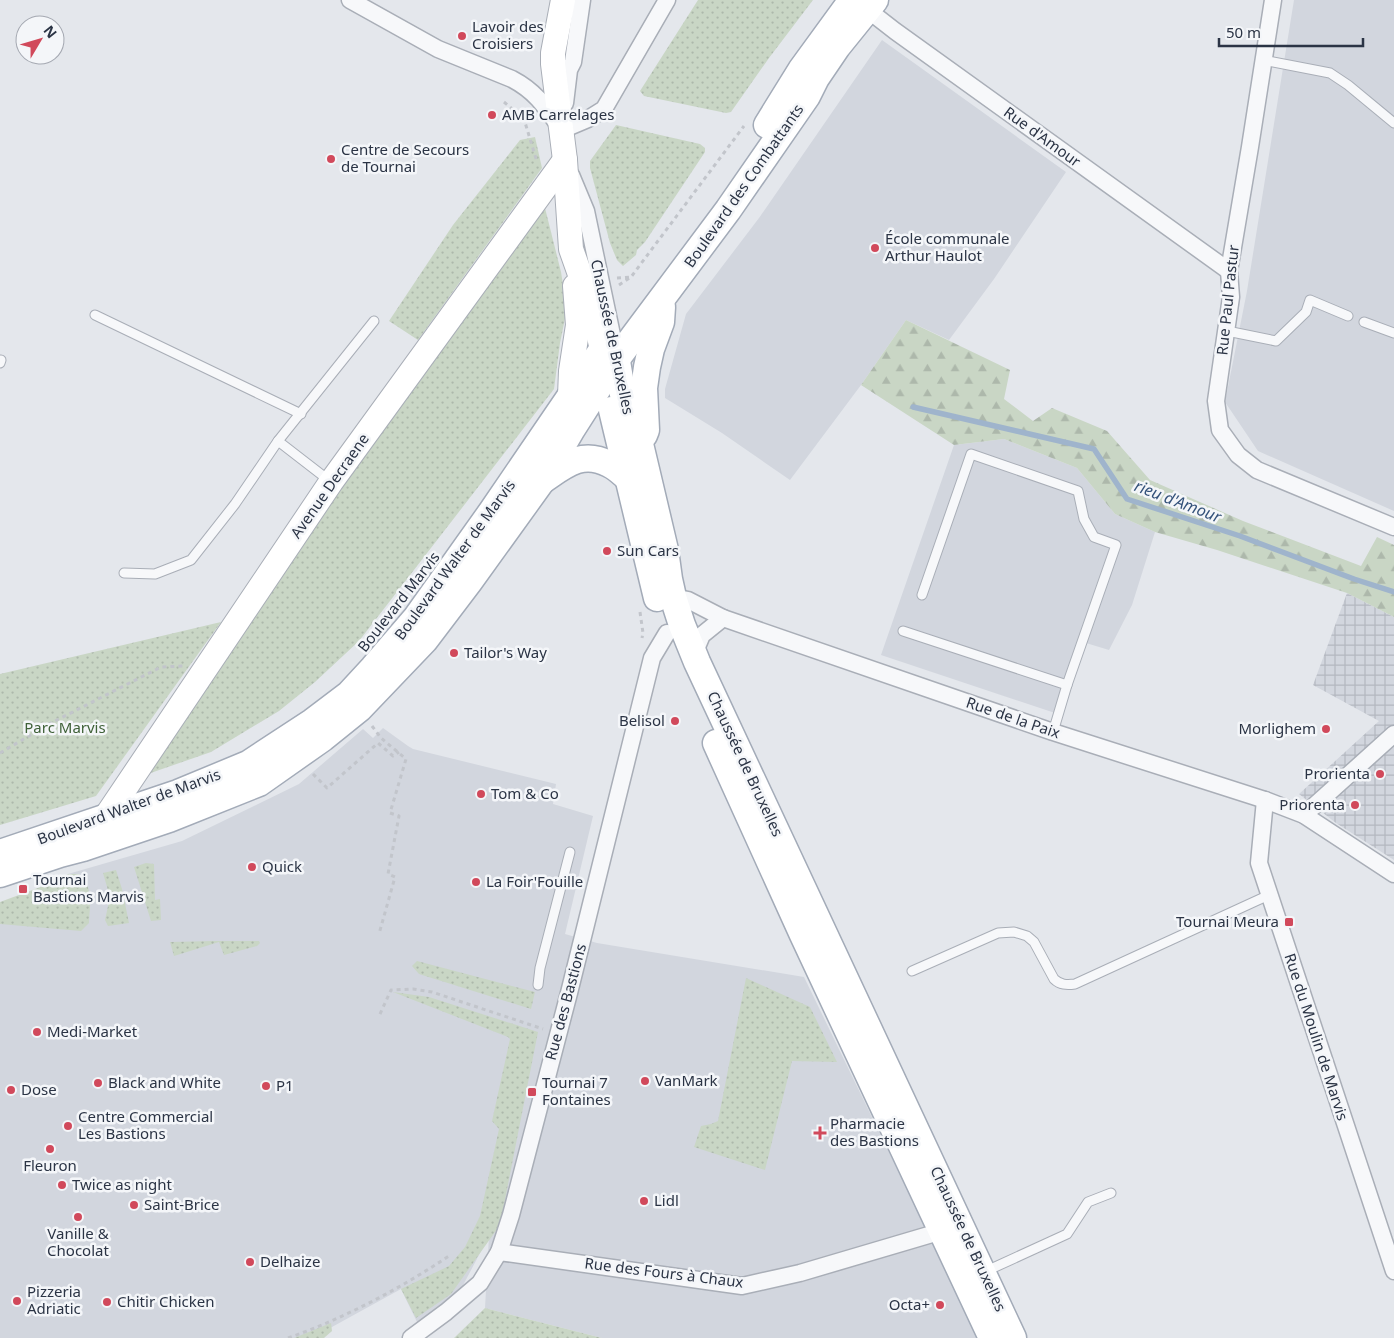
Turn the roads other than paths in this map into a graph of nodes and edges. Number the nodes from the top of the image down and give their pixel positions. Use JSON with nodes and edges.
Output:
{"nodes":[{"id":1,"x":350,"y":0,"type":"edge"},
{"id":2,"x":563,"y":0,"type":"edge"},
{"id":3,"x":582,"y":0,"type":"edge"},
{"id":4,"x":667,"y":0,"type":"edge"},
{"id":5,"x":1273,"y":0,"type":"edge"},
{"id":6,"x":863,"y":2,"type":"edge"},
{"id":7,"x":1264,"y":60,"type":"junction"},
{"id":8,"x":1394,"y":123,"type":"edge"},
{"id":9,"x":562,"y":130,"type":"junction"},
{"id":10,"x":565,"y":160,"type":"junction"},
{"id":11,"x":571,"y":249,"type":"junction"},
{"id":12,"x":1229,"y":271,"type":"junction"},
{"id":13,"x":663,"y":299,"type":"junction"},
{"id":14,"x":95,"y":315,"type":"dead end"},
{"id":15,"x":1348,"y":316,"type":"dead end"},
{"id":16,"x":374,"y":321,"type":"dead end"},
{"id":17,"x":1364,"y":322,"type":"dead end"},
{"id":18,"x":1227,"y":331,"type":"junction"},
{"id":19,"x":1394,"y":333,"type":"edge"},
{"id":20,"x":609,"y":355,"type":"junction"},
{"id":21,"x":570,"y":396,"type":"junction"},
{"id":22,"x":301,"y":414,"type":"junction"},
{"id":23,"x":278,"y":441,"type":"junction"},
{"id":24,"x":640,"y":444,"type":"junction"},
{"id":25,"x":628,"y":478,"type":"junction"},
{"id":26,"x":331,"y":482,"type":"junction"},
{"id":27,"x":541,"y":482,"type":"junction"},
{"id":28,"x":1394,"y":526,"type":"edge"},
{"id":29,"x":124,"y":573,"type":"dead end"},
{"id":30,"x":922,"y":595,"type":"dead end"},
{"id":31,"x":673,"y":597,"type":"junction"},
{"id":32,"x":723,"y":618,"type":"junction"},
{"id":33,"x":903,"y":631,"type":"dead end"},
{"id":34,"x":667,"y":633,"type":"junction"},
{"id":35,"x":694,"y":654,"type":"junction"},
{"id":36,"x":1067,"y":685,"type":"junction"},
{"id":37,"x":1053,"y":732,"type":"junction"},
{"id":38,"x":1394,"y":734,"type":"edge"},
{"id":39,"x":1265,"y":800,"type":"junction"},
{"id":40,"x":1304,"y":815,"type":"junction"},
{"id":41,"x":105,"y":818,"type":"junction"},
{"id":42,"x":0,"y":852,"type":"edge"},
{"id":43,"x":570,"y":852,"type":"dead end"},
{"id":44,"x":0,"y":874,"type":"edge"},
{"id":45,"x":1394,"y":874,"type":"edge"},
{"id":46,"x":1269,"y":895,"type":"junction"},
{"id":47,"x":912,"y":971,"type":"dead end"},
{"id":48,"x":538,"y":985,"type":"dead end"},
{"id":49,"x":1111,"y":1193,"type":"dead end"},
{"id":50,"x":952,"y":1229,"type":"junction"},
{"id":51,"x":499,"y":1252,"type":"junction"},
{"id":52,"x":1394,"y":1271,"type":"edge"},
{"id":53,"x":983,"y":1272,"type":"junction"},
{"id":54,"x":411,"y":1338,"type":"edge"},
{"id":55,"x":992,"y":1338,"type":"edge"},
{"id":56,"x":1013,"y":1338,"type":"edge"}],
"edges":[{"from":1,"to":9,"type":"street"},
{"from":2,"to":9,"type":"street","name":"Chaussée de Bruxelles"},
{"from":3,"to":9,"type":"street"},
{"from":4,"to":9,"type":"street"},
{"from":5,"to":7,"type":"street","name":"Rue Paul Pastur"},
{"from":6,"to":12,"type":"street","name":"Rue d'Amour"},
{"from":6,"to":13,"type":"main road","name":"Boulevard des Combattants"},
{"from":6,"to":20,"type":"main road","name":"Boulevard des Combattants"},
{"from":7,"to":8,"type":"lane"},
{"from":7,"to":12,"type":"street","name":"Rue Paul Pastur"},
{"from":9,"to":10,"type":"street","name":"Chaussée de Bruxelles"},
{"from":10,"to":11,"type":"street","name":"Chaussée de Bruxelles"},
{"from":10,"to":20,"type":"street","name":"Chaussée de Bruxelles"},
{"from":10,"to":26,"type":"street","name":"Avenue Decraene"},
{"from":11,"to":20,"type":"street","name":"Chaussée de Bruxelles"},
{"from":11,"to":21,"type":"street"},
{"from":12,"to":18,"type":"street","name":"Rue Paul Pastur"},
{"from":13,"to":20,"type":"main road","name":"Boulevard des Combattants"},
{"from":13,"to":24,"type":"main road"},
{"from":14,"to":22,"type":"lane"},
{"from":15,"to":18,"type":"lane"},
{"from":16,"to":22,"type":"lane"},
{"from":17,"to":19,"type":"lane"},
{"from":18,"to":28,"type":"street","name":"Rue Paul Pastur"},
{"from":20,"to":21,"type":"main road","name":"Boulevard Walter de Marvis"},
{"from":20,"to":24,"type":"main road","name":"Chaussée de Bruxelles"},
{"from":20,"to":25,"type":"main road","name":"Chaussée de Bruxelles"},
{"from":20,"to":27,"type":"main road","name":"Boulevard Walter de Marvis"},
{"from":21,"to":41,"type":"main road","name":"Boulevard Walter de Marvis"},
{"from":22,"to":23,"type":"lane"},
{"from":23,"to":26,"type":"lane"},
{"from":23,"to":29,"type":"lane"},
{"from":24,"to":31,"type":"main road","name":"Chaussée de Bruxelles"},
{"from":25,"to":27,"type":"main road"},
{"from":25,"to":34,"type":"main road","name":"Chaussée de Bruxelles"},
{"from":26,"to":41,"type":"street","name":"Avenue Decraene"},
{"from":27,"to":44,"type":"main road","name":"Boulevard Walter de Marvis"},
{"from":30,"to":36,"type":"lane"},
{"from":31,"to":32,"type":"street","name":"Rue de la Paix"},
{"from":31,"to":35,"type":"main road","name":"Chaussée de Bruxelles"},
{"from":32,"to":35,"type":"street"},
{"from":32,"to":37,"type":"street","name":"Rue de la Paix"},
{"from":33,"to":36,"type":"lane"},
{"from":34,"to":50,"type":"main road","name":"Chaussée de Bruxelles"},
{"from":34,"to":51,"type":"street","name":"Rue des Bastions"},
{"from":35,"to":50,"type":"main road","name":"Chaussée de Bruxelles"},
{"from":36,"to":37,"type":"lane"},
{"from":37,"to":39,"type":"street","name":"Rue de la Paix"},
{"from":38,"to":40,"type":"street"},
{"from":39,"to":40,"type":"street","name":"Rue de la Paix"},
{"from":39,"to":46,"type":"street","name":"Rue du Moulin de Marvis"},
{"from":40,"to":45,"type":"street","name":"Rue de la Paix"},
{"from":41,"to":42,"type":"main road","name":"Boulevard Walter de Marvis"},
{"from":43,"to":48,"type":"lane"},
{"from":46,"to":47,"type":"lane"},
{"from":46,"to":52,"type":"street","name":"Rue du Moulin de Marvis"},
{"from":49,"to":53,"type":"lane"},
{"from":50,"to":51,"type":"street","name":"Rue des Fours à Chaux"},
{"from":50,"to":53,"type":"main road","name":"Chaussée de Bruxelles"},
{"from":50,"to":55,"type":"main road","name":"Chaussée de Bruxelles"},
{"from":51,"to":54,"type":"street","name":"Rue des Bastions"},
{"from":53,"to":56,"type":"main road","name":"Chaussée de Bruxelles"}]}
